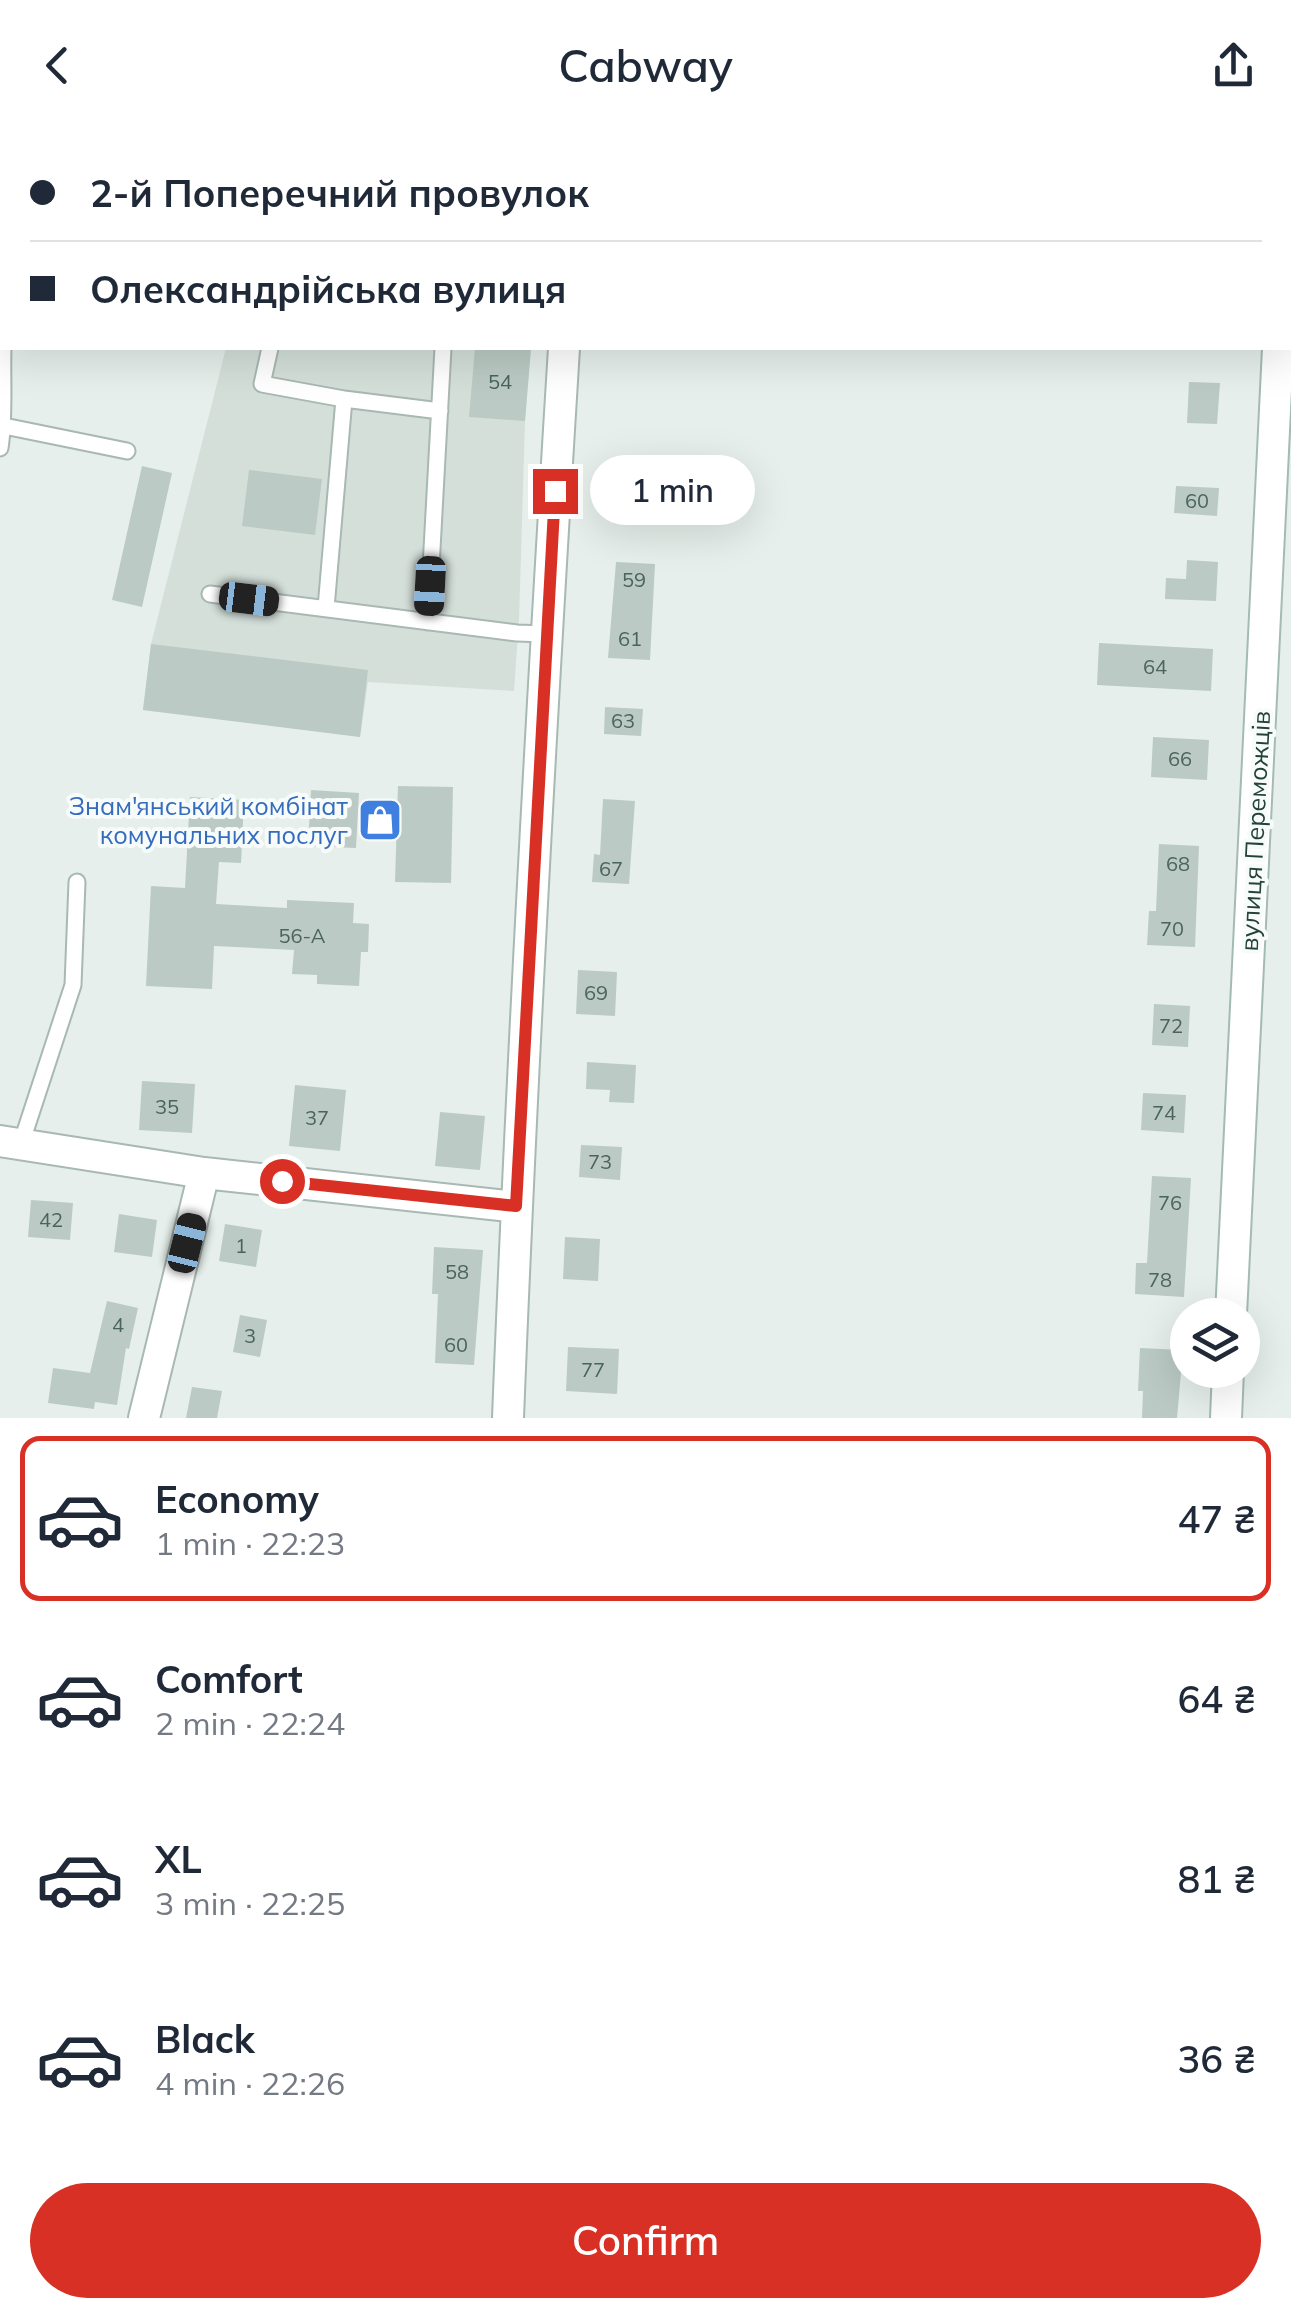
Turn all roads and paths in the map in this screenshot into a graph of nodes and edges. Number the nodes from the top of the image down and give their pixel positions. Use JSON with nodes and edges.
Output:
{"nodes":[{"id":1,"x":3,"y":350,"type":"edge"},
{"id":2,"x":270,"y":350,"type":"edge"},
{"id":3,"x":443,"y":350,"type":"edge"},
{"id":4,"x":564,"y":350,"type":"edge"},
{"id":5,"x":1278,"y":350,"type":"edge"},
{"id":6,"x":344,"y":399,"type":"junction"},
{"id":7,"x":440,"y":411,"type":"junction"},
{"id":8,"x":4,"y":426,"type":"junction"},
{"id":9,"x":0,"y":448,"type":"edge"},
{"id":10,"x":127,"y":452,"type":"dead end"},
{"id":11,"x":1282,"y":452,"type":"edge"},
{"id":12,"x":210,"y":594,"type":"dead end"},
{"id":13,"x":326,"y":608,"type":"junction"},
{"id":14,"x":428,"y":622,"type":"junction"},
{"id":15,"x":546,"y":634,"type":"junction"},
{"id":16,"x":77,"y":882,"type":"dead end"},
{"id":17,"x":11,"y":1143,"type":"edge"},
{"id":18,"x":204,"y":1173,"type":"junction"},
{"id":19,"x":516,"y":1206,"type":"junction"},
{"id":20,"x":1232,"y":1298,"type":"edge"},
{"id":21,"x":1227,"y":1388,"type":"edge"},
{"id":22,"x":144,"y":1418,"type":"edge"},
{"id":23,"x":508,"y":1418,"type":"edge"},
{"id":24,"x":1226,"y":1418,"type":"edge"}],
"edges":[{"from":1,"to":8,"type":"lane"},
{"from":2,"to":6,"type":"lane"},
{"from":3,"to":7,"type":"lane"},
{"from":4,"to":15,"type":"street"},
{"from":5,"to":11,"type":"street","name":"вулиця Переможців"},
{"from":6,"to":7,"type":"lane"},
{"from":6,"to":13,"type":"lane"},
{"from":7,"to":14,"type":"lane"},
{"from":8,"to":9,"type":"lane"},
{"from":8,"to":10,"type":"lane"},
{"from":11,"to":20,"type":"street","name":"вулиця Переможців"},
{"from":12,"to":13,"type":"lane"},
{"from":13,"to":14,"type":"lane"},
{"from":14,"to":15,"type":"lane"},
{"from":15,"to":19,"type":"street"},
{"from":16,"to":17,"type":"lane"},
{"from":17,"to":18,"type":"street"},
{"from":18,"to":19,"type":"street"},
{"from":18,"to":22,"type":"street"},
{"from":19,"to":23,"type":"street"},
{"from":21,"to":24,"type":"street"}]}
